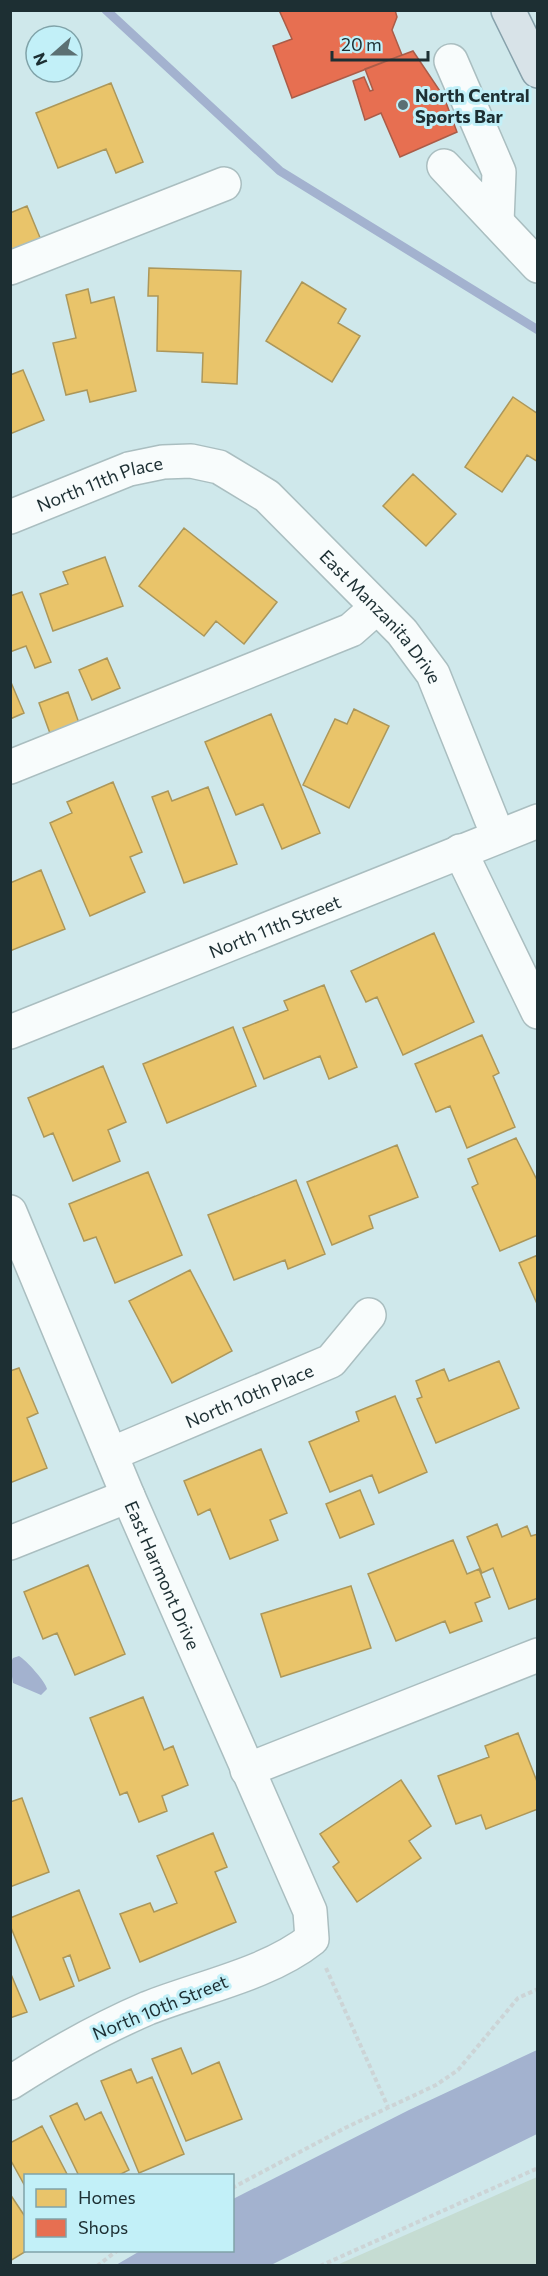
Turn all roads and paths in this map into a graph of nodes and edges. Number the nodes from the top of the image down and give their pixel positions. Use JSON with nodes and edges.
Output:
{"nodes":[{"id":1,"x":508,"y":10,"type":"edge"},
{"id":2,"x":452,"y":61,"type":"dead end"},
{"id":3,"x":537,"y":71,"type":"edge"},
{"id":4,"x":444,"y":166,"type":"dead end"},
{"id":5,"x":224,"y":184,"type":"dead end"},
{"id":6,"x":497,"y":222,"type":"junction"},
{"id":7,"x":537,"y":266,"type":"edge"},
{"id":8,"x":10,"y":268,"type":"edge"},
{"id":9,"x":192,"y":461,"type":"joint"},
{"id":10,"x":10,"y":517,"type":"edge"},
{"id":11,"x":376,"y":608,"type":"junction"},
{"id":12,"x":10,"y":767,"type":"edge"},
{"id":13,"x":537,"y":821,"type":"edge"},
{"id":14,"x":498,"y":836,"type":"junction"},
{"id":15,"x":460,"y":851,"type":"junction"},
{"id":16,"x":537,"y":1011,"type":"edge"},
{"id":17,"x":10,"y":1032,"type":"edge"},
{"id":18,"x":10,"y":1212,"type":"edge"},
{"id":19,"x":369,"y":1315,"type":"dead end"},
{"id":20,"x":111,"y":1454,"type":"junction"},
{"id":21,"x":128,"y":1496,"type":"junction"},
{"id":22,"x":10,"y":1543,"type":"edge"},
{"id":23,"x":537,"y":1655,"type":"edge"},
{"id":24,"x":247,"y":1770,"type":"junction"},
{"id":25,"x":312,"y":1939,"type":"junction"},
{"id":26,"x":537,"y":1989,"type":"edge"},
{"id":27,"x":10,"y":2083,"type":"edge"},
{"id":28,"x":388,"y":2107,"type":"junction"},
{"id":29,"x":537,"y":2169,"type":"edge"},
{"id":30,"x":234,"y":2187,"type":"edge"},
{"id":31,"x":115,"y":2252,"type":"edge"},
{"id":32,"x":97,"y":2265,"type":"edge"},
{"id":33,"x":320,"y":2265,"type":"edge"}],
"edges":[{"from":1,"to":3,"type":"main road"},
{"from":2,"to":6,"type":"street"},
{"from":4,"to":6,"type":"street"},
{"from":5,"to":8,"type":"street"},
{"from":6,"to":7,"type":"street"},
{"from":9,"to":10,"type":"street","name":"North 11th Place"},
{"from":9,"to":11,"type":"street","name":"East Manzanita Drive"},
{"from":11,"to":12,"type":"street"},
{"from":11,"to":14,"type":"street","name":"East Manzanita Drive"},
{"from":13,"to":14,"type":"street","name":"North 11th Street"},
{"from":14,"to":15,"type":"street","name":"North 11th Street"},
{"from":15,"to":16,"type":"street"},
{"from":15,"to":17,"type":"street","name":"North 11th Street"},
{"from":18,"to":20,"type":"street","name":"East Harmont Drive"},
{"from":19,"to":20,"type":"street","name":"North 10th Place"},
{"from":20,"to":21,"type":"street","name":"East Harmont Drive"},
{"from":21,"to":22,"type":"street"},
{"from":21,"to":24,"type":"street","name":"East Harmont Drive"},
{"from":23,"to":24,"type":"street"},
{"from":24,"to":25,"type":"street","name":"East Harmont Drive"},
{"from":25,"to":27,"type":"street","name":"North 10th Street"},
{"from":25,"to":28,"type":"path"},
{"from":26,"to":28,"type":"path"},
{"from":28,"to":30,"type":"path"},
{"from":29,"to":33,"type":"path"},
{"from":31,"to":32,"type":"path"}]}
